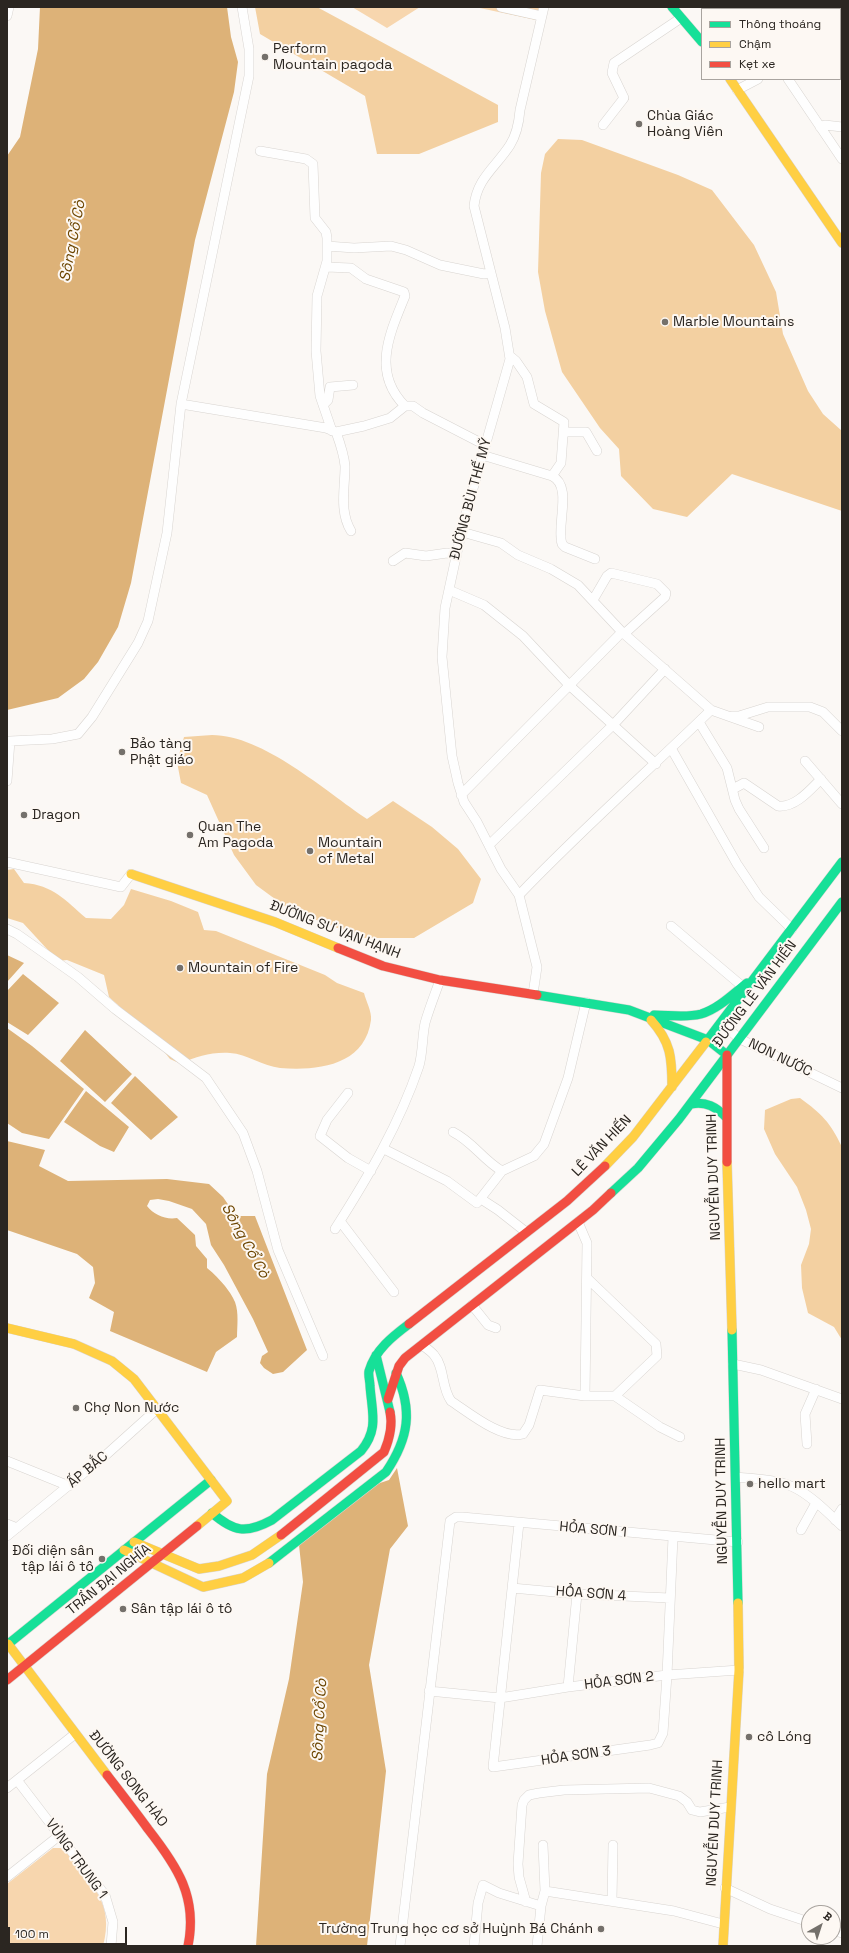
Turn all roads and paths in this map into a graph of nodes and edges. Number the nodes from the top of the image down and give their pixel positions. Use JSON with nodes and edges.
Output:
{"nodes":[{"id":1,"x":9,"y":7,"type":"edge"},
{"id":2,"x":242,"y":7,"type":"edge"},
{"id":3,"x":501,"y":7,"type":"edge"},
{"id":4,"x":672,"y":7,"type":"edge"},
{"id":5,"x":542,"y":11,"type":"edge"},
{"id":6,"x":7,"y":16,"type":"edge"},
{"id":7,"x":681,"y":18,"type":"junction"},
{"id":8,"x":701,"y":41,"type":"edge"},
{"id":9,"x":731,"y":80,"type":"edge"},
{"id":10,"x":756,"y":80,"type":"edge"},
{"id":11,"x":789,"y":80,"type":"edge"},
{"id":12,"x":738,"y":90,"type":"junction"},
{"id":13,"x":603,"y":125,"type":"dead end"},
{"id":14,"x":820,"y":127,"type":"junction"},
{"id":15,"x":842,"y":127,"type":"edge"},
{"id":16,"x":260,"y":151,"type":"dead end"},
{"id":17,"x":842,"y":159,"type":"edge"},
{"id":18,"x":842,"y":243,"type":"edge"},
{"id":19,"x":327,"y":246,"type":"junction"},
{"id":20,"x":326,"y":267,"type":"junction"},
{"id":21,"x":490,"y":273,"type":"junction"},
{"id":22,"x":510,"y":356,"type":"junction"},
{"id":23,"x":353,"y":385,"type":"dead end"},
{"id":24,"x":181,"y":404,"type":"junction"},
{"id":25,"x":323,"y":405,"type":"junction"},
{"id":26,"x":405,"y":406,"type":"junction"},
{"id":27,"x":334,"y":431,"type":"junction"},
{"id":28,"x":564,"y":432,"type":"junction"},
{"id":29,"x":485,"y":445,"type":"junction"},
{"id":30,"x":597,"y":451,"type":"dead end"},
{"id":31,"x":482,"y":455,"type":"junction"},
{"id":32,"x":552,"y":476,"type":"junction"},
{"id":33,"x":351,"y":531,"type":"dead end"},
{"id":34,"x":462,"y":532,"type":"junction"},
{"id":35,"x":456,"y":554,"type":"junction"},
{"id":36,"x":595,"y":559,"type":"dead end"},
{"id":37,"x":393,"y":561,"type":"dead end"},
{"id":38,"x":448,"y":590,"type":"junction"},
{"id":39,"x":593,"y":600,"type":"junction"},
{"id":40,"x":623,"y":633,"type":"junction"},
{"id":41,"x":665,"y":668,"type":"junction"},
{"id":42,"x":569,"y":686,"type":"junction"},
{"id":43,"x":710,"y":710,"type":"junction"},
{"id":44,"x":724,"y":715,"type":"junction"},
{"id":45,"x":699,"y":722,"type":"junction"},
{"id":46,"x":614,"y":724,"type":"junction"},
{"id":47,"x":759,"y":727,"type":"dead end"},
{"id":48,"x":842,"y":731,"type":"edge"},
{"id":49,"x":671,"y":748,"type":"junction"},
{"id":50,"x":805,"y":761,"type":"dead end"},
{"id":51,"x":656,"y":764,"type":"junction"},
{"id":52,"x":821,"y":779,"type":"junction"},
{"id":53,"x":7,"y":781,"type":"edge"},
{"id":54,"x":733,"y":789,"type":"junction"},
{"id":55,"x":462,"y":795,"type":"junction"},
{"id":56,"x":842,"y":804,"type":"edge"},
{"id":57,"x":489,"y":845,"type":"junction"},
{"id":58,"x":764,"y":848,"type":"dead end"},
{"id":59,"x":7,"y":862,"type":"edge"},
{"id":60,"x":842,"y":862,"type":"edge"},
{"id":61,"x":131,"y":874,"type":"joint"},
{"id":62,"x":518,"y":895,"type":"junction"},
{"id":63,"x":842,"y":902,"type":"edge"},
{"id":64,"x":671,"y":926,"type":"dead end"},
{"id":65,"x":7,"y":929,"type":"edge"},
{"id":66,"x":792,"y":929,"type":"junction"},
{"id":67,"x":754,"y":978,"type":"junction"},
{"id":68,"x":440,"y":980,"type":"junction"},
{"id":69,"x":742,"y":986,"type":"junction"},
{"id":70,"x":533,"y":994,"type":"junction"},
{"id":71,"x":586,"y":1002,"type":"junction"},
{"id":72,"x":646,"y":1016,"type":"junction"},
{"id":73,"x":721,"y":1024,"type":"junction"},
{"id":74,"x":740,"y":1038,"type":"junction"},
{"id":75,"x":708,"y":1040,"type":"junction"},
{"id":76,"x":727,"y":1055,"type":"junction"},
{"id":77,"x":672,"y":1087,"type":"junction"},
{"id":78,"x":841,"y":1089,"type":"edge"},
{"id":79,"x":348,"y":1093,"type":"dead end"},
{"id":80,"x":691,"y":1104,"type":"junction"},
{"id":81,"x":726,"y":1117,"type":"junction"},
{"id":82,"x":453,"y":1132,"type":"dead end"},
{"id":83,"x":384,"y":1149,"type":"junction"},
{"id":84,"x":502,"y":1170,"type":"junction"},
{"id":85,"x":371,"y":1171,"type":"junction"},
{"id":86,"x":481,"y":1199,"type":"junction"},
{"id":87,"x":578,"y":1222,"type":"junction"},
{"id":88,"x":526,"y":1232,"type":"junction"},
{"id":89,"x":587,"y":1278,"type":"junction"},
{"id":90,"x":394,"y":1292,"type":"dead end"},
{"id":91,"x":472,"y":1306,"type":"junction"},
{"id":92,"x":7,"y":1328,"type":"edge"},
{"id":93,"x":496,"y":1328,"type":"dead end"},
{"id":94,"x":422,"y":1345,"type":"junction"},
{"id":95,"x":376,"y":1355,"type":"junction"},
{"id":96,"x":323,"y":1356,"type":"dead end"},
{"id":97,"x":733,"y":1364,"type":"junction"},
{"id":98,"x":396,"y":1374,"type":"junction"},
{"id":99,"x":816,"y":1389,"type":"junction"},
{"id":100,"x":585,"y":1396,"type":"junction"},
{"id":101,"x":614,"y":1396,"type":"junction"},
{"id":102,"x":388,"y":1399,"type":"junction"},
{"id":103,"x":842,"y":1400,"type":"edge"},
{"id":104,"x":157,"y":1409,"type":"junction"},
{"id":105,"x":680,"y":1437,"type":"dead end"},
{"id":106,"x":807,"y":1444,"type":"dead end"},
{"id":107,"x":7,"y":1461,"type":"edge"},
{"id":108,"x":736,"y":1477,"type":"junction"},
{"id":109,"x":211,"y":1480,"type":"junction"},
{"id":110,"x":69,"y":1486,"type":"junction"},
{"id":111,"x":816,"y":1503,"type":"junction"},
{"id":112,"x":842,"y":1509,"type":"edge"},
{"id":113,"x":212,"y":1513,"type":"junction"},
{"id":114,"x":519,"y":1523,"type":"junction"},
{"id":115,"x":839,"y":1523,"type":"edge"},
{"id":116,"x":7,"y":1524,"type":"edge"},
{"id":117,"x":17,"y":1528,"type":"junction"},
{"id":118,"x":257,"y":1529,"type":"junction"},
{"id":119,"x":801,"y":1530,"type":"dead end"},
{"id":120,"x":7,"y":1536,"type":"edge"},
{"id":121,"x":673,"y":1537,"type":"junction"},
{"id":122,"x":134,"y":1542,"type":"junction"},
{"id":123,"x":738,"y":1542,"type":"junction"},
{"id":124,"x":267,"y":1546,"type":"junction"},
{"id":125,"x":124,"y":1550,"type":"junction"},
{"id":126,"x":163,"y":1554,"type":"junction"},
{"id":127,"x":152,"y":1563,"type":"junction"},
{"id":128,"x":512,"y":1588,"type":"junction"},
{"id":129,"x":577,"y":1594,"type":"junction"},
{"id":130,"x":670,"y":1598,"type":"junction"},
{"id":131,"x":7,"y":1643,"type":"edge"},
{"id":132,"x":25,"y":1666,"type":"junction"},
{"id":133,"x":739,"y":1670,"type":"junction"},
{"id":134,"x":667,"y":1675,"type":"junction"},
{"id":135,"x":7,"y":1680,"type":"edge"},
{"id":136,"x":568,"y":1687,"type":"junction"},
{"id":137,"x":429,"y":1691,"type":"junction"},
{"id":138,"x":500,"y":1698,"type":"junction"},
{"id":139,"x":75,"y":1734,"type":"junction"},
{"id":140,"x":17,"y":1780,"type":"junction"},
{"id":141,"x":7,"y":1788,"type":"edge"},
{"id":142,"x":730,"y":1807,"type":"junction"},
{"id":143,"x":60,"y":1834,"type":"junction"},
{"id":144,"x":543,"y":1845,"type":"dead end"},
{"id":145,"x":613,"y":1845,"type":"dead end"},
{"id":146,"x":7,"y":1877,"type":"edge"},
{"id":147,"x":725,"y":1888,"type":"junction"},
{"id":148,"x":545,"y":1892,"type":"junction"},
{"id":149,"x":612,"y":1901,"type":"junction"},
{"id":150,"x":526,"y":1902,"type":"junction"},
{"id":151,"x":541,"y":1906,"type":"junction"},
{"id":152,"x":801,"y":1919,"type":"edge"},
{"id":153,"x":723,"y":1924,"type":"junction"},
{"id":154,"x":111,"y":1946,"type":"edge"},
{"id":155,"x":188,"y":1946,"type":"edge"},
{"id":156,"x":400,"y":1946,"type":"edge"},
{"id":157,"x":474,"y":1946,"type":"edge"},
{"id":158,"x":537,"y":1946,"type":"edge"},
{"id":159,"x":723,"y":1946,"type":"edge"}],
"edges":[{"from":1,"to":6,"type":"street"},
{"from":2,"to":24,"type":"street"},
{"from":3,"to":5,"type":"street"},
{"from":4,"to":7,"type":"main road"},
{"from":5,"to":21,"type":"street","name":"ĐƯỜNG BÙI THẾ MỸ"},
{"from":7,"to":8,"type":"main road"},
{"from":7,"to":13,"type":"street"},
{"from":9,"to":12,"type":"main road"},
{"from":10,"to":12,"type":"street"},
{"from":11,"to":14,"type":"street"},
{"from":12,"to":18,"type":"main road"},
{"from":14,"to":15,"type":"street"},
{"from":14,"to":17,"type":"street"},
{"from":16,"to":19,"type":"street"},
{"from":19,"to":20,"type":"street"},
{"from":19,"to":21,"type":"street"},
{"from":20,"to":25,"type":"street"},
{"from":20,"to":26,"type":"street"},
{"from":21,"to":22,"type":"street","name":"ĐƯỜNG BÙI THẾ MỸ"},
{"from":22,"to":28,"type":"street"},
{"from":22,"to":29,"type":"street","name":"ĐƯỜNG BÙI THẾ MỸ"},
{"from":23,"to":25,"type":"street"},
{"from":24,"to":27,"type":"street"},
{"from":24,"to":53,"type":"street"},
{"from":25,"to":27,"type":"street"},
{"from":26,"to":27,"type":"street"},
{"from":26,"to":29,"type":"street"},
{"from":27,"to":33,"type":"street"},
{"from":28,"to":30,"type":"street"},
{"from":28,"to":32,"type":"street"},
{"from":29,"to":31,"type":"street","name":"ĐƯỜNG BÙI THẾ MỸ"},
{"from":31,"to":32,"type":"street"},
{"from":31,"to":34,"type":"street","name":"ĐƯỜNG BÙI THẾ MỸ"},
{"from":32,"to":36,"type":"street"},
{"from":34,"to":35,"type":"street","name":"ĐƯỜNG BÙI THẾ MỸ"},
{"from":34,"to":39,"type":"street"},
{"from":35,"to":37,"type":"street"},
{"from":35,"to":38,"type":"street","name":"ĐƯỜNG BÙI THẾ MỸ"},
{"from":38,"to":42,"type":"street"},
{"from":38,"to":55,"type":"street","name":"ĐƯỜNG BÙI THẾ MỸ"},
{"from":39,"to":40,"type":"street"},
{"from":39,"to":40,"type":"street"},
{"from":40,"to":41,"type":"street"},
{"from":40,"to":42,"type":"street"},
{"from":41,"to":43,"type":"street"},
{"from":41,"to":46,"type":"street"},
{"from":42,"to":46,"type":"street"},
{"from":42,"to":55,"type":"street"},
{"from":43,"to":44,"type":"street"},
{"from":43,"to":45,"type":"street"},
{"from":44,"to":47,"type":"street"},
{"from":44,"to":48,"type":"street"},
{"from":45,"to":49,"type":"street"},
{"from":45,"to":54,"type":"street"},
{"from":46,"to":51,"type":"street"},
{"from":46,"to":57,"type":"street"},
{"from":49,"to":51,"type":"street"},
{"from":49,"to":66,"type":"street"},
{"from":50,"to":52,"type":"street"},
{"from":51,"to":62,"type":"street"},
{"from":52,"to":54,"type":"street"},
{"from":52,"to":56,"type":"street"},
{"from":54,"to":58,"type":"street"},
{"from":55,"to":57,"type":"street","name":"ĐƯỜNG BÙI THẾ MỸ"},
{"from":57,"to":62,"type":"street","name":"ĐƯỜNG BÙI THẾ MỸ"},
{"from":59,"to":61,"type":"street","name":"ĐƯỜNG SƯ VẠN HẠNH"},
{"from":60,"to":66,"type":"main road","name":"ĐƯỜNG LÊ VĂN HIẾN"},
{"from":61,"to":68,"type":"main road","name":"ĐƯỜNG SƯ VẠN HẠNH"},
{"from":62,"to":70,"type":"street","name":"ĐƯỜNG BÙI THẾ MỸ"},
{"from":63,"to":74,"type":"main road","name":"ĐƯỜNG LÊ VĂN HIẾN"},
{"from":64,"to":69,"type":"street"},
{"from":65,"to":96,"type":"street"},
{"from":66,"to":67,"type":"main road","name":"LÊ VĂN HIẾN"},
{"from":67,"to":69,"type":"main road"},
{"from":67,"to":73,"type":"main road","name":"LÊ VĂN HIẾN"},
{"from":68,"to":70,"type":"main road","name":"ĐƯỜNG SƯ VẠN HẠNH"},
{"from":68,"to":83,"type":"street"},
{"from":69,"to":72,"type":"main road"},
{"from":70,"to":71,"type":"main road","name":"ĐƯỜNG SƯ VẠN HẠNH"},
{"from":71,"to":72,"type":"main road","name":"ĐƯỜNG SƯ VẠN HẠNH"},
{"from":71,"to":84,"type":"street"},
{"from":72,"to":75,"type":"main road","name":"ĐƯỜNG SƯ VẠN HẠNH"},
{"from":72,"to":77,"type":"main road"},
{"from":73,"to":74,"type":"street","name":"NON NƯỚC"},
{"from":73,"to":75,"type":"main road","name":"LÊ VĂN HIẾN"},
{"from":74,"to":76,"type":"main road","name":"ĐƯỜNG LÊ VĂN HIẾN"},
{"from":74,"to":78,"type":"street","name":"NON NƯỚC"},
{"from":75,"to":76,"type":"main road","name":"ĐƯỜNG SƯ VẠN HẠNH"},
{"from":75,"to":77,"type":"main road","name":"LÊ VĂN HIẾN"},
{"from":76,"to":80,"type":"main road","name":"ĐƯỜNG LÊ VĂN HIẾN"},
{"from":76,"to":81,"type":"main road","name":"NGUYỄN DUY TRINH"},
{"from":77,"to":88,"type":"main road","name":"LÊ VĂN HIẾN"},
{"from":79,"to":85,"type":"street"},
{"from":80,"to":81,"type":"main road"},
{"from":80,"to":87,"type":"main road"},
{"from":81,"to":97,"type":"main road","name":"NGUYỄN DUY TRINH"},
{"from":82,"to":84,"type":"street"},
{"from":83,"to":85,"type":"street"},
{"from":83,"to":86,"type":"street"},
{"from":84,"to":86,"type":"street"},
{"from":85,"to":90,"type":"street"},
{"from":86,"to":88,"type":"street"},
{"from":87,"to":89,"type":"street"},
{"from":87,"to":91,"type":"main road"},
{"from":88,"to":95,"type":"main road","name":"LÊ VĂN HIẾN"},
{"from":89,"to":100,"type":"street"},
{"from":89,"to":101,"type":"street"},
{"from":91,"to":93,"type":"street"},
{"from":91,"to":94,"type":"main road"},
{"from":92,"to":104,"type":"main road"},
{"from":94,"to":98,"type":"main road"},
{"from":94,"to":100,"type":"street"},
{"from":95,"to":102,"type":"main road"},
{"from":95,"to":118,"type":"main road","name":"LÊ VĂN HIẾN"},
{"from":97,"to":99,"type":"street"},
{"from":97,"to":108,"type":"main road","name":"NGUYỄN DUY TRINH"},
{"from":98,"to":102,"type":"main road"},
{"from":98,"to":127,"type":"main road"},
{"from":99,"to":103,"type":"street"},
{"from":99,"to":106,"type":"street"},
{"from":100,"to":101,"type":"street"},
{"from":101,"to":105,"type":"street"},
{"from":102,"to":124,"type":"main road"},
{"from":104,"to":109,"type":"main road"},
{"from":104,"to":110,"type":"street","name":"ẤP BẮC"},
{"from":107,"to":110,"type":"street"},
{"from":108,"to":111,"type":"street"},
{"from":108,"to":123,"type":"main road","name":"NGUYỄN DUY TRINH"},
{"from":109,"to":113,"type":"main road","name":"TRẦN ĐẠI NGHĨA"},
{"from":109,"to":122,"type":"main road","name":"TRẦN ĐẠI NGHĨA"},
{"from":110,"to":117,"type":"street","name":"ẤP BẮC"},
{"from":111,"to":115,"type":"street"},
{"from":111,"to":119,"type":"street"},
{"from":112,"to":115,"type":"street"},
{"from":113,"to":118,"type":"main road"},
{"from":113,"to":126,"type":"main road","name":"TRẦN ĐẠI NGHĨA"},
{"from":114,"to":121,"type":"street","name":"HỎA SƠN 1"},
{"from":114,"to":128,"type":"street"},
{"from":114,"to":137,"type":"street","name":"HỎA SƠN 1"},
{"from":116,"to":117,"type":"street"},
{"from":117,"to":120,"type":"street","name":"ẤP BẮC"},
{"from":118,"to":124,"type":"main road"},
{"from":121,"to":123,"type":"street","name":"HỎA SƠN 1"},
{"from":121,"to":130,"type":"street"},
{"from":122,"to":125,"type":"main road","name":"TRẦN ĐẠI NGHĨA"},
{"from":122,"to":126,"type":"main road"},
{"from":123,"to":133,"type":"main road","name":"NGUYỄN DUY TRINH"},
{"from":124,"to":126,"type":"main road"},
{"from":125,"to":127,"type":"main road"},
{"from":125,"to":131,"type":"main road","name":"TRẦN ĐẠI NGHĨA"},
{"from":126,"to":127,"type":"main road","name":"TRẦN ĐẠI NGHĨA"},
{"from":127,"to":132,"type":"main road","name":"TRẦN ĐẠI NGHĨA"},
{"from":128,"to":129,"type":"street","name":"HỎA SƠN 4"},
{"from":128,"to":138,"type":"street"},
{"from":129,"to":130,"type":"street","name":"HỎA SƠN 4"},
{"from":129,"to":136,"type":"street"},
{"from":130,"to":134,"type":"street"},
{"from":131,"to":132,"type":"main road","name":"ĐƯỜNG SONG HÀO"},
{"from":132,"to":135,"type":"main road","name":"TRẦN ĐẠI NGHĨA"},
{"from":132,"to":139,"type":"main road","name":"ĐƯỜNG SONG HÀO"},
{"from":133,"to":134,"type":"street","name":"HỎA SƠN 2"},
{"from":133,"to":142,"type":"main road","name":"NGUYỄN DUY TRINH"},
{"from":134,"to":136,"type":"street","name":"HỎA SƠN 2"},
{"from":134,"to":138,"type":"street","name":"HỎA SƠN 3"},
{"from":136,"to":138,"type":"street","name":"HỎA SƠN 2"},
{"from":137,"to":138,"type":"street","name":"HỎA SƠN 2"},
{"from":137,"to":156,"type":"street"},
{"from":139,"to":140,"type":"street"},
{"from":139,"to":155,"type":"main road","name":"ĐƯỜNG SONG HÀO"},
{"from":140,"to":141,"type":"street"},
{"from":140,"to":143,"type":"street","name":"VÙNG TRUNG 1"},
{"from":142,"to":147,"type":"main road","name":"NGUYỄN DUY TRINH"},
{"from":142,"to":150,"type":"street"},
{"from":143,"to":146,"type":"street"},
{"from":143,"to":154,"type":"street","name":"VÙNG TRUNG 1"},
{"from":144,"to":148,"type":"street"},
{"from":145,"to":149,"type":"street"},
{"from":147,"to":152,"type":"street"},
{"from":147,"to":153,"type":"main road","name":"NGUYỄN DUY TRINH"},
{"from":148,"to":149,"type":"street"},
{"from":148,"to":151,"type":"street"},
{"from":149,"to":153,"type":"street"},
{"from":150,"to":151,"type":"street"},
{"from":150,"to":157,"type":"street"},
{"from":151,"to":158,"type":"street"},
{"from":153,"to":159,"type":"main road","name":"NGUYỄN DUY TRINH"}]}
